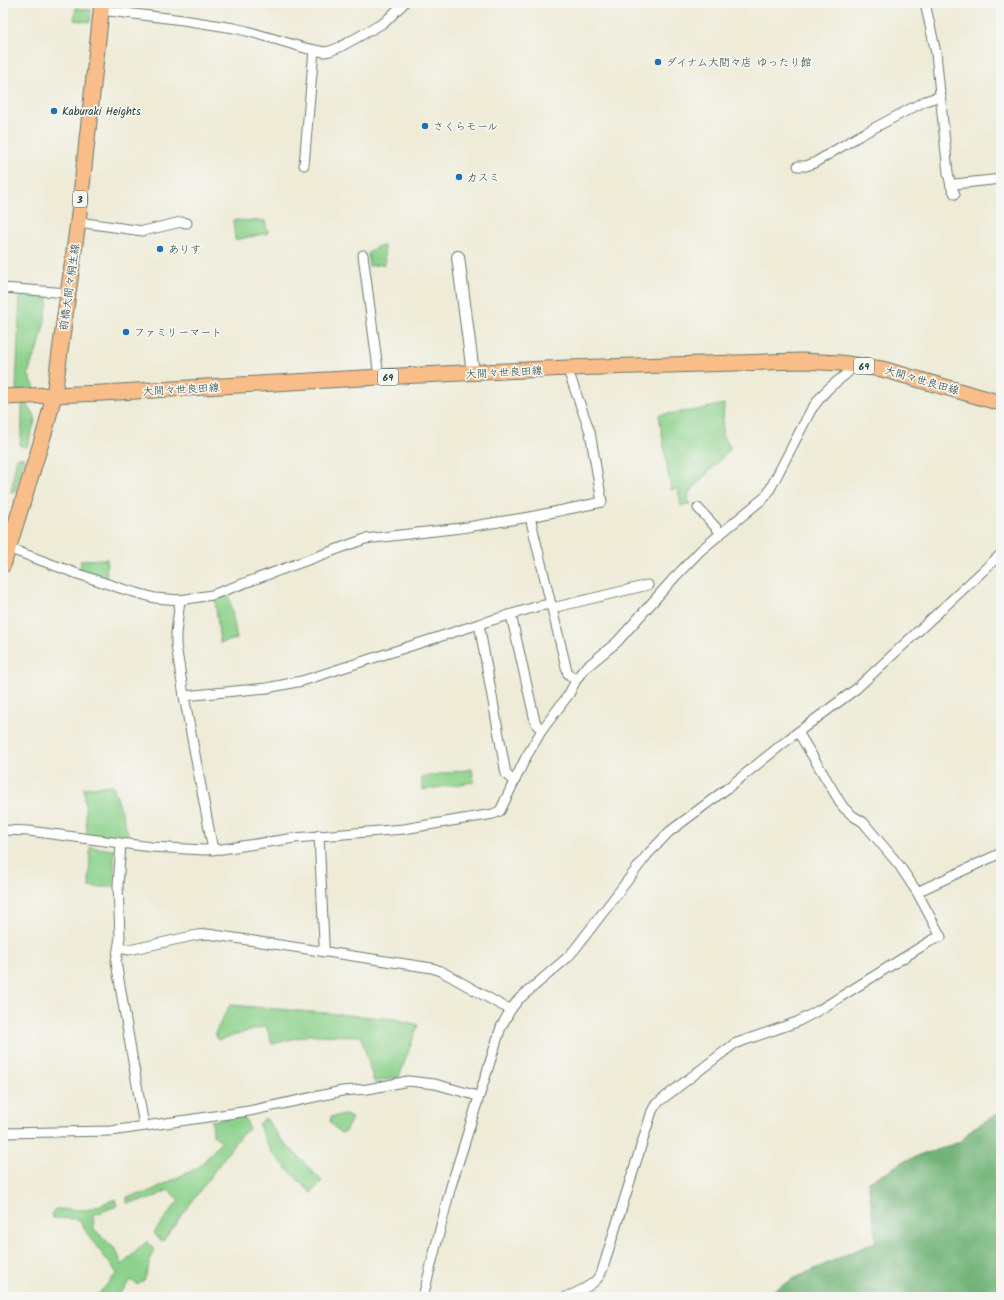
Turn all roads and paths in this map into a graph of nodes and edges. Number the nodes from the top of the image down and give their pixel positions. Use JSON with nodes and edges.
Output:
{"nodes":[{"id":1,"x":404,"y":3,"type":"edge"},
{"id":2,"x":925,"y":3,"type":"edge"},
{"id":3,"x":102,"y":6,"type":"edge"},
{"id":4,"x":314,"y":50,"type":"junction"},
{"id":5,"x":941,"y":96,"type":"junction"},
{"id":6,"x":304,"y":165,"type":"dead end"},
{"id":7,"x":798,"y":166,"type":"dead end"},
{"id":8,"x":1001,"y":179,"type":"edge"},
{"id":9,"x":78,"y":222,"type":"junction"},
{"id":10,"x":187,"y":223,"type":"dead end"},
{"id":11,"x":363,"y":255,"type":"dead end"},
{"id":12,"x":458,"y":257,"type":"dead end"},
{"id":13,"x":3,"y":288,"type":"edge"},
{"id":14,"x":68,"y":293,"type":"junction"},
{"id":15,"x":855,"y":364,"type":"junction"},
{"id":16,"x":568,"y":368,"type":"junction"},
{"id":17,"x":473,"y":373,"type":"junction"},
{"id":18,"x":379,"y":377,"type":"junction"},
{"id":19,"x":54,"y":395,"type":"junction"},
{"id":20,"x":3,"y":397,"type":"edge"},
{"id":21,"x":1001,"y":403,"type":"edge"},
{"id":22,"x":698,"y":508,"type":"dead end"},
{"id":23,"x":530,"y":517,"type":"junction"},
{"id":24,"x":9,"y":527,"type":"edge"},
{"id":25,"x":721,"y":533,"type":"junction"},
{"id":26,"x":8,"y":548,"type":"junction"},
{"id":27,"x":1001,"y":554,"type":"edge"},
{"id":28,"x":3,"y":565,"type":"edge"},
{"id":29,"x":648,"y":585,"type":"dead end"},
{"id":30,"x":180,"y":600,"type":"junction"},
{"id":31,"x":552,"y":606,"type":"junction"},
{"id":32,"x":511,"y":615,"type":"junction"},
{"id":33,"x":479,"y":624,"type":"junction"},
{"id":34,"x":576,"y":680,"type":"junction"},
{"id":35,"x":184,"y":696,"type":"junction"},
{"id":36,"x":542,"y":730,"type":"junction"},
{"id":37,"x":798,"y":732,"type":"junction"},
{"id":38,"x":514,"y":782,"type":"junction"},
{"id":39,"x":3,"y":830,"type":"edge"},
{"id":40,"x":319,"y":835,"type":"junction"},
{"id":41,"x":121,"y":844,"type":"junction"},
{"id":42,"x":213,"y":850,"type":"junction"},
{"id":43,"x":1001,"y":853,"type":"edge"},
{"id":44,"x":918,"y":892,"type":"junction"},
{"id":45,"x":119,"y":948,"type":"junction"},
{"id":46,"x":324,"y":952,"type":"junction"},
{"id":47,"x":511,"y":1009,"type":"junction"},
{"id":48,"x":478,"y":1096,"type":"junction"},
{"id":49,"x":144,"y":1126,"type":"junction"},
{"id":50,"x":3,"y":1133,"type":"edge"},
{"id":51,"x":423,"y":1297,"type":"edge"},
{"id":52,"x":566,"y":1297,"type":"edge"}],
"edges":[{"from":1,"to":4,"type":"street"},
{"from":2,"to":5,"type":"street"},
{"from":3,"to":4,"type":"street"},
{"from":3,"to":9,"type":"main road","name":"前橋大間々桐生線","number":"3"},
{"from":4,"to":6,"type":"street"},
{"from":5,"to":7,"type":"street"},
{"from":5,"to":8,"type":"street"},
{"from":9,"to":10,"type":"street"},
{"from":9,"to":14,"type":"main road","name":"前橋大間々桐生線","number":"3"},
{"from":11,"to":18,"type":"street"},
{"from":12,"to":17,"type":"street"},
{"from":13,"to":14,"type":"street"},
{"from":14,"to":19,"type":"main road","name":"前橋大間々桐生線","number":"3"},
{"from":15,"to":16,"type":"main road","name":"大間々世良田線","number":"69"},
{"from":15,"to":21,"type":"main road","name":"大間々世良田線","number":"69"},
{"from":15,"to":25,"type":"street"},
{"from":16,"to":17,"type":"main road","name":"大間々世良田線","number":"69"},
{"from":16,"to":23,"type":"street"},
{"from":17,"to":18,"type":"main road","name":"大間々世良田線","number":"69"},
{"from":18,"to":19,"type":"main road","name":"大間々世良田線","number":"69"},
{"from":19,"to":20,"type":"main road","name":"大間々世良田線","number":"69"},
{"from":19,"to":24,"type":"main road","name":"前橋大間々桐生線","number":"3"},
{"from":22,"to":25,"type":"street"},
{"from":23,"to":30,"type":"street"},
{"from":23,"to":31,"type":"street"},
{"from":24,"to":26,"type":"main road","name":"前橋大間々桐生線","number":"3"},
{"from":25,"to":34,"type":"street"},
{"from":26,"to":28,"type":"main road","name":"前橋大間々桐生線","number":"3"},
{"from":26,"to":30,"type":"street"},
{"from":27,"to":37,"type":"street"},
{"from":29,"to":31,"type":"street"},
{"from":30,"to":35,"type":"street"},
{"from":31,"to":32,"type":"street"},
{"from":31,"to":34,"type":"street"},
{"from":32,"to":33,"type":"street"},
{"from":32,"to":36,"type":"street"},
{"from":33,"to":35,"type":"street"},
{"from":33,"to":38,"type":"street"},
{"from":34,"to":36,"type":"street"},
{"from":35,"to":42,"type":"street"},
{"from":36,"to":38,"type":"street"},
{"from":37,"to":44,"type":"street"},
{"from":37,"to":47,"type":"street"},
{"from":38,"to":40,"type":"street"},
{"from":39,"to":41,"type":"street"},
{"from":40,"to":42,"type":"street"},
{"from":40,"to":46,"type":"street"},
{"from":41,"to":42,"type":"street"},
{"from":41,"to":45,"type":"street"},
{"from":43,"to":44,"type":"street"},
{"from":44,"to":52,"type":"street"},
{"from":45,"to":46,"type":"street"},
{"from":45,"to":49,"type":"street"},
{"from":46,"to":47,"type":"street"},
{"from":47,"to":48,"type":"street"},
{"from":48,"to":49,"type":"street"},
{"from":48,"to":51,"type":"street"},
{"from":49,"to":50,"type":"street"}]}
